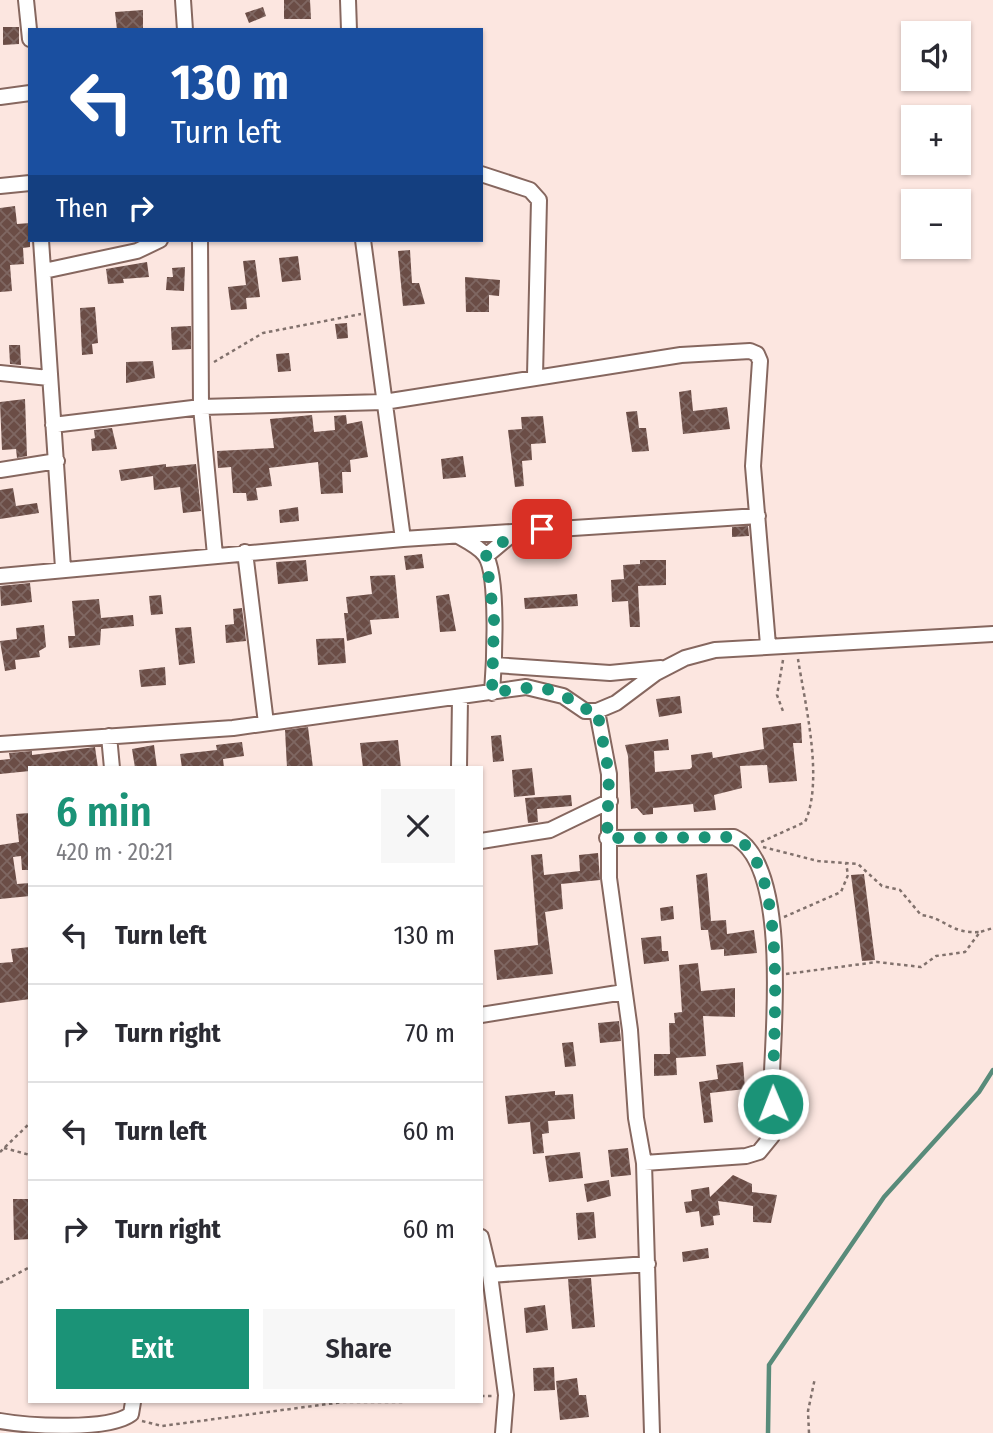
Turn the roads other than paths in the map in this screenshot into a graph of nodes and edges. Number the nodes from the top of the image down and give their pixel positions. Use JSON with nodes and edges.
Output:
{"nodes":[{"id":1,"x":26,"y":0,"type":"edge"},
{"id":2,"x":183,"y":0,"type":"edge"},
{"id":3,"x":348,"y":0,"type":"edge"},
{"id":4,"x":29,"y":28,"type":"edge"},
{"id":5,"x":185,"y":28,"type":"edge"},
{"id":6,"x":349,"y":28,"type":"edge"},
{"id":7,"x":28,"y":93,"type":"edge"},
{"id":8,"x":0,"y":97,"type":"edge"},
{"id":9,"x":483,"y":175,"type":"edge"},
{"id":10,"x":28,"y":183,"type":"edge"},
{"id":11,"x":0,"y":186,"type":"edge"},
{"id":12,"x":41,"y":242,"type":"edge"},
{"id":13,"x":156,"y":242,"type":"edge"},
{"id":14,"x":200,"y":242,"type":"edge"},
{"id":15,"x":363,"y":242,"type":"edge"},
{"id":16,"x":44,"y":271,"type":"junction"},
{"id":17,"x":0,"y":373,"type":"edge"},
{"id":18,"x":535,"y":376,"type":"junction"},
{"id":19,"x":49,"y":378,"type":"junction"},
{"id":20,"x":384,"y":402,"type":"junction"},
{"id":21,"x":201,"y":407,"type":"junction"},
{"id":22,"x":53,"y":425,"type":"junction"},
{"id":23,"x":57,"y":461,"type":"junction"},
{"id":24,"x":0,"y":470,"type":"edge"},
{"id":25,"x":758,"y":516,"type":"junction"},
{"id":26,"x":516,"y":531,"type":"junction"},
{"id":27,"x":458,"y":536,"type":"junction"},
{"id":28,"x":403,"y":539,"type":"junction"},
{"id":29,"x":245,"y":552,"type":"junction"},
{"id":30,"x":215,"y":555,"type":"junction"},
{"id":31,"x":486,"y":556,"type":"junction"},
{"id":32,"x":63,"y":568,"type":"junction"},
{"id":33,"x":0,"y":576,"type":"edge"},
{"id":34,"x":993,"y":634,"type":"edge"},
{"id":35,"x":768,"y":645,"type":"junction"},
{"id":36,"x":495,"y":665,"type":"junction"},
{"id":37,"x":666,"y":668,"type":"junction"},
{"id":38,"x":492,"y":693,"type":"junction"},
{"id":39,"x":460,"y":698,"type":"junction"},
{"id":40,"x":597,"y":710,"type":"junction"},
{"id":41,"x":266,"y":723,"type":"junction"},
{"id":42,"x":109,"y":736,"type":"junction"},
{"id":43,"x":0,"y":744,"type":"edge"},
{"id":44,"x":112,"y":766,"type":"edge"},
{"id":45,"x":459,"y":766,"type":"edge"},
{"id":46,"x":610,"y":801,"type":"junction"},
{"id":47,"x":607,"y":838,"type":"junction"},
{"id":48,"x":483,"y":841,"type":"edge"},
{"id":49,"x":624,"y":992,"type":"junction"},
{"id":50,"x":483,"y":1015,"type":"edge"},
{"id":51,"x":643,"y":1163,"type":"junction"},
{"id":52,"x":483,"y":1249,"type":"edge"},
{"id":53,"x":648,"y":1264,"type":"junction"},
{"id":54,"x":490,"y":1275,"type":"junction"},
{"id":55,"x":132,"y":1408,"type":"edge"},
{"id":56,"x":0,"y":1421,"type":"edge"},
{"id":57,"x":503,"y":1433,"type":"edge"},
{"id":58,"x":652,"y":1433,"type":"edge"}],
"edges":[{"from":1,"to":4,"type":"street"},
{"from":2,"to":5,"type":"street"},
{"from":3,"to":6,"type":"street"},
{"from":7,"to":8,"type":"street"},
{"from":9,"to":18,"type":"street"},
{"from":10,"to":11,"type":"street"},
{"from":12,"to":16,"type":"street"},
{"from":13,"to":16,"type":"street"},
{"from":14,"to":21,"type":"street"},
{"from":15,"to":20,"type":"street"},
{"from":16,"to":19,"type":"street"},
{"from":17,"to":19,"type":"street"},
{"from":18,"to":20,"type":"street"},
{"from":18,"to":25,"type":"street"},
{"from":19,"to":22,"type":"street"},
{"from":20,"to":21,"type":"street"},
{"from":20,"to":28,"type":"street"},
{"from":21,"to":22,"type":"street"},
{"from":21,"to":30,"type":"street"},
{"from":22,"to":23,"type":"street"},
{"from":23,"to":24,"type":"street"},
{"from":23,"to":32,"type":"street"},
{"from":25,"to":26,"type":"street"},
{"from":25,"to":35,"type":"street"},
{"from":26,"to":27,"type":"street"},
{"from":26,"to":31,"type":"street"},
{"from":27,"to":28,"type":"street"},
{"from":27,"to":31,"type":"street"},
{"from":28,"to":29,"type":"street"},
{"from":29,"to":30,"type":"street"},
{"from":29,"to":41,"type":"street"},
{"from":30,"to":32,"type":"street"},
{"from":31,"to":36,"type":"street"},
{"from":32,"to":33,"type":"street"},
{"from":34,"to":35,"type":"street"},
{"from":35,"to":37,"type":"street"},
{"from":36,"to":37,"type":"street"},
{"from":36,"to":38,"type":"street"},
{"from":37,"to":40,"type":"street"},
{"from":38,"to":39,"type":"street"},
{"from":38,"to":40,"type":"street"},
{"from":39,"to":41,"type":"street"},
{"from":39,"to":45,"type":"street"},
{"from":40,"to":46,"type":"street"},
{"from":41,"to":42,"type":"street"},
{"from":42,"to":43,"type":"street"},
{"from":42,"to":44,"type":"street"},
{"from":46,"to":47,"type":"street"},
{"from":46,"to":48,"type":"street"},
{"from":47,"to":49,"type":"street"},
{"from":47,"to":51,"type":"street"},
{"from":49,"to":50,"type":"street"},
{"from":49,"to":51,"type":"street"},
{"from":51,"to":53,"type":"street"},
{"from":52,"to":54,"type":"street"},
{"from":53,"to":54,"type":"street"},
{"from":53,"to":58,"type":"street"},
{"from":54,"to":57,"type":"street"},
{"from":55,"to":56,"type":"street"}]}
